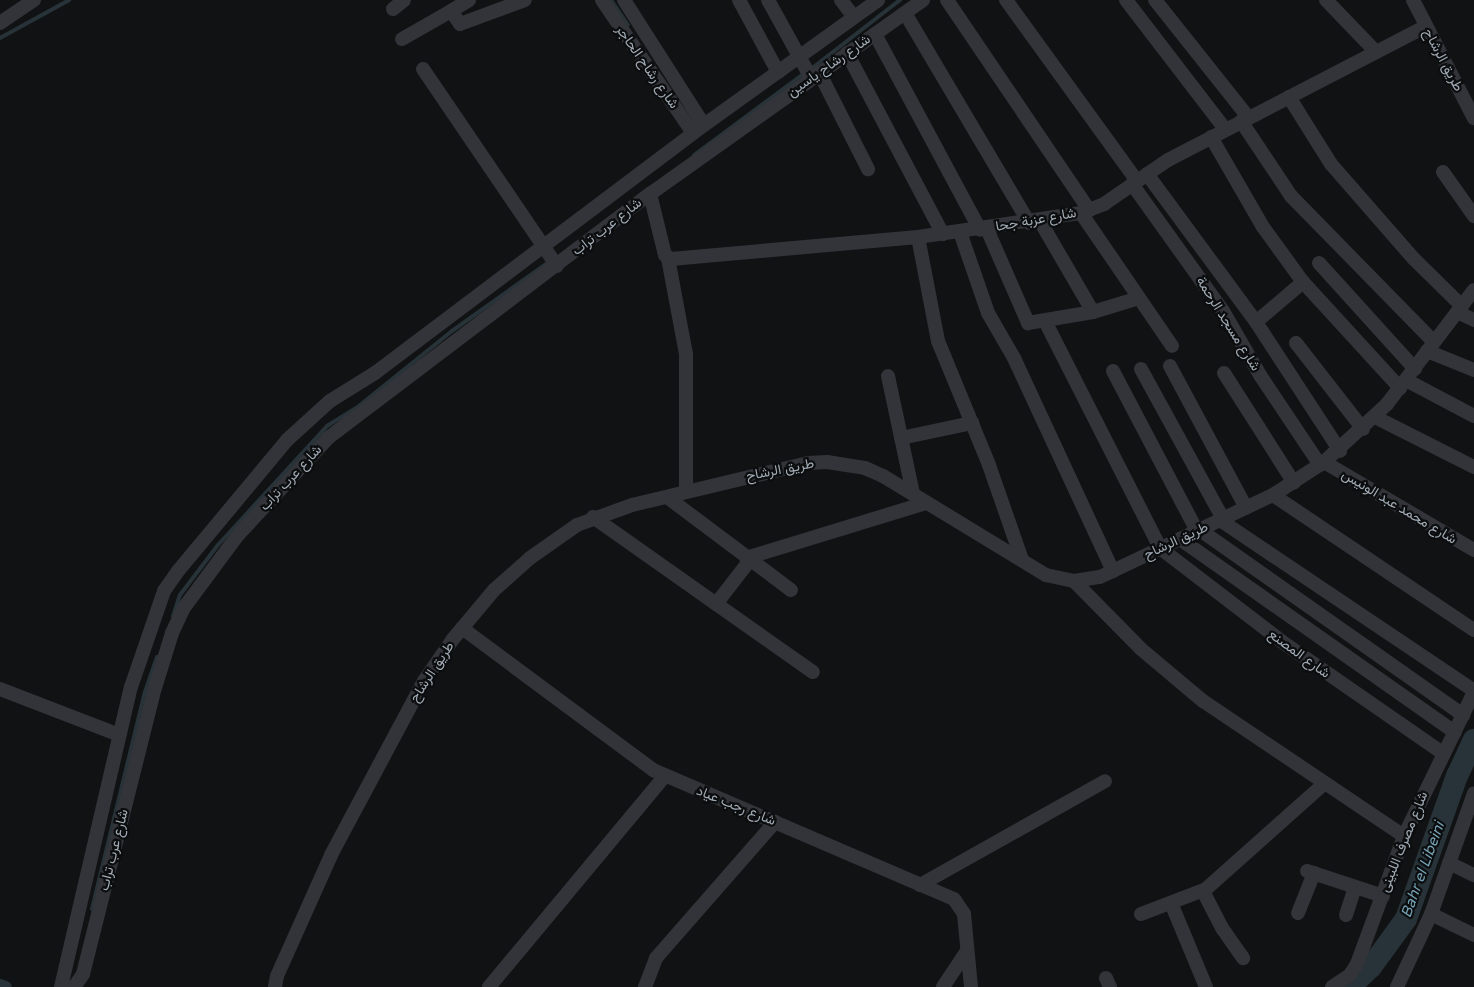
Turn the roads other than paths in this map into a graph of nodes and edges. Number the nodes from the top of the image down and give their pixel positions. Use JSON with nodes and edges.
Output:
{"nodes":[{"id":1,"x":34,"y":0,"type":"edge"},
{"id":2,"x":404,"y":0,"type":"edge"},
{"id":3,"x":469,"y":0,"type":"edge"},
{"id":4,"x":525,"y":0,"type":"edge"},
{"id":5,"x":602,"y":0,"type":"edge"},
{"id":6,"x":624,"y":0,"type":"edge"},
{"id":7,"x":739,"y":0,"type":"edge"},
{"id":8,"x":768,"y":0,"type":"edge"},
{"id":9,"x":840,"y":0,"type":"edge"},
{"id":10,"x":878,"y":0,"type":"edge"},
{"id":11,"x":924,"y":0,"type":"edge"},
{"id":12,"x":947,"y":0,"type":"edge"},
{"id":13,"x":1006,"y":0,"type":"edge"},
{"id":14,"x":1126,"y":0,"type":"edge"},
{"id":15,"x":1155,"y":0,"type":"edge"},
{"id":16,"x":1326,"y":0,"type":"edge"},
{"id":17,"x":1413,"y":0,"type":"edge"},
{"id":18,"x":393,"y":9,"type":"dead end"},
{"id":19,"x":451,"y":11,"type":"junction"},
{"id":20,"x":905,"y":13,"type":"junction"},
{"id":21,"x":854,"y":17,"type":"junction"},
{"id":22,"x":0,"y":23,"type":"edge"},
{"id":23,"x":1425,"y":27,"type":"junction"},
{"id":24,"x":875,"y":34,"type":"junction"},
{"id":25,"x":402,"y":40,"type":"dead end"},
{"id":26,"x":1376,"y":52,"type":"junction"},
{"id":27,"x":847,"y":53,"type":"junction"},
{"id":28,"x":423,"y":69,"type":"dead end"},
{"id":29,"x":808,"y":69,"type":"junction"},
{"id":30,"x":778,"y":72,"type":"junction"},
{"id":31,"x":1289,"y":97,"type":"junction"},
{"id":32,"x":1472,"y":110,"type":"edge"},
{"id":33,"x":1244,"y":119,"type":"junction"},
{"id":34,"x":728,"y":123,"type":"junction"},
{"id":35,"x":698,"y":129,"type":"junction"},
{"id":36,"x":1225,"y":129,"type":"junction"},
{"id":37,"x":1211,"y":137,"type":"junction"},
{"id":38,"x":868,"y":169,"type":"dead end"},
{"id":39,"x":1443,"y":172,"type":"dead end"},
{"id":40,"x":1139,"y":180,"type":"junction"},
{"id":41,"x":650,"y":194,"type":"junction"},
{"id":42,"x":1085,"y":212,"type":"junction"},
{"id":43,"x":1474,"y":216,"type":"edge"},
{"id":44,"x":1034,"y":222,"type":"junction"},
{"id":45,"x":983,"y":229,"type":"junction"},
{"id":46,"x":960,"y":232,"type":"junction"},
{"id":47,"x":943,"y":234,"type":"junction"},
{"id":48,"x":918,"y":237,"type":"junction"},
{"id":49,"x":551,"y":256,"type":"junction"},
{"id":50,"x":668,"y":258,"type":"junction"},
{"id":51,"x":1319,"y":263,"type":"dead end"},
{"id":52,"x":1304,"y":282,"type":"junction"},
{"id":53,"x":1474,"y":290,"type":"edge"},
{"id":54,"x":1139,"y":298,"type":"junction"},
{"id":55,"x":1459,"y":309,"type":"junction"},
{"id":56,"x":1093,"y":312,"type":"junction"},
{"id":57,"x":1474,"y":320,"type":"edge"},
{"id":58,"x":1045,"y":321,"type":"junction"},
{"id":59,"x":1256,"y":322,"type":"junction"},
{"id":60,"x":1296,"y":343,"type":"dead end"},
{"id":61,"x":1172,"y":346,"type":"dead end"},
{"id":62,"x":1430,"y":346,"type":"junction"},
{"id":63,"x":1170,"y":366,"type":"dead end"},
{"id":64,"x":1141,"y":369,"type":"dead end"},
{"id":65,"x":1474,"y":370,"type":"edge"},
{"id":66,"x":1113,"y":371,"type":"dead end"},
{"id":67,"x":1224,"y":373,"type":"dead end"},
{"id":68,"x":888,"y":376,"type":"dead end"},
{"id":69,"x":1407,"y":379,"type":"junction"},
{"id":70,"x":1474,"y":416,"type":"edge"},
{"id":71,"x":1375,"y":417,"type":"junction"},
{"id":72,"x":972,"y":423,"type":"junction"},
{"id":73,"x":1363,"y":429,"type":"junction"},
{"id":74,"x":901,"y":438,"type":"junction"},
{"id":75,"x":1340,"y":451,"type":"junction"},
{"id":76,"x":1322,"y":464,"type":"junction"},
{"id":77,"x":1474,"y":467,"type":"edge"},
{"id":78,"x":1294,"y":483,"type":"junction"},
{"id":79,"x":686,"y":492,"type":"junction"},
{"id":80,"x":913,"y":494,"type":"junction"},
{"id":81,"x":1273,"y":495,"type":"junction"},
{"id":82,"x":667,"y":497,"type":"junction"},
{"id":83,"x":926,"y":503,"type":"junction"},
{"id":84,"x":1246,"y":508,"type":"junction"},
{"id":85,"x":593,"y":517,"type":"junction"},
{"id":86,"x":1222,"y":519,"type":"junction"},
{"id":87,"x":1198,"y":530,"type":"junction"},
{"id":88,"x":1180,"y":539,"type":"junction"},
{"id":89,"x":1160,"y":548,"type":"junction"},
{"id":90,"x":1474,"y":550,"type":"edge"},
{"id":91,"x":748,"y":559,"type":"junction"},
{"id":92,"x":1022,"y":560,"type":"junction"},
{"id":93,"x":1112,"y":571,"type":"junction"},
{"id":94,"x":1074,"y":581,"type":"junction"},
{"id":95,"x":791,"y":590,"type":"dead end"},
{"id":96,"x":716,"y":604,"type":"junction"},
{"id":97,"x":462,"y":628,"type":"junction"},
{"id":98,"x":1474,"y":630,"type":"edge"},
{"id":99,"x":813,"y":672,"type":"dead end"},
{"id":100,"x":0,"y":689,"type":"edge"},
{"id":101,"x":1474,"y":691,"type":"edge"},
{"id":102,"x":1463,"y":715,"type":"junction"},
{"id":103,"x":1455,"y":732,"type":"junction"},
{"id":104,"x":119,"y":736,"type":"junction"},
{"id":105,"x":1443,"y":753,"type":"junction"},
{"id":106,"x":665,"y":776,"type":"junction"},
{"id":107,"x":1105,"y":781,"type":"dead end"},
{"id":108,"x":1324,"y":784,"type":"junction"},
{"id":109,"x":1474,"y":793,"type":"edge"},
{"id":110,"x":775,"y":822,"type":"junction"},
{"id":111,"x":1404,"y":836,"type":"junction"},
{"id":112,"x":1449,"y":863,"type":"junction"},
{"id":113,"x":1474,"y":875,"type":"edge"},
{"id":114,"x":920,"y":885,"type":"junction"},
{"id":115,"x":1355,"y":887,"type":"junction"},
{"id":116,"x":1203,"y":891,"type":"junction"},
{"id":117,"x":1383,"y":896,"type":"junction"},
{"id":118,"x":1171,"y":903,"type":"junction"},
{"id":119,"x":1298,"y":913,"type":"dead end"},
{"id":120,"x":1141,"y":914,"type":"dead end"},
{"id":121,"x":1431,"y":914,"type":"junction"},
{"id":122,"x":1346,"y":915,"type":"dead end"},
{"id":123,"x":1474,"y":934,"type":"edge"},
{"id":124,"x":967,"y":951,"type":"junction"},
{"id":125,"x":1243,"y":958,"type":"dead end"},
{"id":126,"x":61,"y":987,"type":"edge"},
{"id":127,"x":74,"y":987,"type":"edge"},
{"id":128,"x":275,"y":987,"type":"edge"},
{"id":129,"x":488,"y":987,"type":"edge"},
{"id":130,"x":645,"y":987,"type":"edge"},
{"id":131,"x":943,"y":987,"type":"edge"},
{"id":132,"x":971,"y":987,"type":"edge"},
{"id":133,"x":1206,"y":987,"type":"edge"},
{"id":134,"x":1332,"y":987,"type":"edge"},
{"id":135,"x":1397,"y":987,"type":"edge"}],
"edges":[{"from":1,"to":22,"type":"street"},
{"from":2,"to":18,"type":"street"},
{"from":3,"to":19,"type":"street"},
{"from":4,"to":19,"type":"street"},
{"from":5,"to":35,"type":"street","name":"شارع رشاح الحاجر"},
{"from":6,"to":35,"type":"street","name":"شارع رشاح الحاجر"},
{"from":7,"to":30,"type":"street"},
{"from":8,"to":29,"type":"street"},
{"from":9,"to":21,"type":"street"},
{"from":10,"to":21,"type":"street","name":"شارع رشاح ياسين"},
{"from":11,"to":20,"type":"street","name":"شارع رشاح ياسين"},
{"from":12,"to":42,"type":"street"},
{"from":13,"to":40,"type":"street"},
{"from":14,"to":36,"type":"street"},
{"from":15,"to":33,"type":"street"},
{"from":16,"to":26,"type":"street"},
{"from":17,"to":23,"type":"street","name":"طريق الرشاح"},
{"from":19,"to":25,"type":"street"},
{"from":20,"to":24,"type":"street","name":"شارع رشاح ياسين"},
{"from":20,"to":44,"type":"street"},
{"from":21,"to":29,"type":"street","name":"شارع رشاح ياسين"},
{"from":23,"to":26,"type":"street","name":"شارع عزبة جحا"},
{"from":23,"to":32,"type":"street","name":"طريق الرشاح"},
{"from":24,"to":27,"type":"street","name":"شارع رشاح ياسين"},
{"from":24,"to":45,"type":"street"},
{"from":26,"to":31,"type":"street","name":"شارع عزبة جحا"},
{"from":27,"to":29,"type":"street","name":"شارع رشاح ياسين"},
{"from":27,"to":47,"type":"street"},
{"from":28,"to":49,"type":"street"},
{"from":29,"to":30,"type":"street","name":"شارع رشاح ياسين"},
{"from":29,"to":34,"type":"street","name":"شارع رشاح ياسين"},
{"from":29,"to":38,"type":"street"},
{"from":30,"to":34,"type":"street","name":"شارع رشاح ياسين"},
{"from":31,"to":33,"type":"street","name":"شارع عزبة جحا"},
{"from":31,"to":55,"type":"street"},
{"from":33,"to":36,"type":"street","name":"شارع عزبة جحا"},
{"from":33,"to":62,"type":"street"},
{"from":34,"to":35,"type":"street","name":"شارع رشاح ياسين"},
{"from":34,"to":41,"type":"street","name":"شارع عرب تراب"},
{"from":35,"to":49,"type":"street","name":"شارع عرب تراب"},
{"from":36,"to":37,"type":"street","name":"شارع عزبة جحا"},
{"from":37,"to":40,"type":"street","name":"شارع عزبة جحا"},
{"from":37,"to":52,"type":"street"},
{"from":39,"to":43,"type":"street"},
{"from":40,"to":42,"type":"street","name":"شارع عزبة جحا"},
{"from":40,"to":59,"type":"street"},
{"from":40,"to":76,"type":"street","name":"شارع مسجد الرحمة"},
{"from":41,"to":49,"type":"street","name":"شارع عرب تراب"},
{"from":41,"to":50,"type":"street"},
{"from":42,"to":44,"type":"street","name":"شارع عزبة جحا"},
{"from":42,"to":54,"type":"street"},
{"from":44,"to":45,"type":"street","name":"شارع عزبة جحا"},
{"from":44,"to":56,"type":"street"},
{"from":45,"to":46,"type":"street","name":"شارع عزبة جحا"},
{"from":45,"to":58,"type":"street"},
{"from":46,"to":47,"type":"street","name":"شارع عزبة جحا"},
{"from":46,"to":93,"type":"street"},
{"from":47,"to":48,"type":"street","name":"شارع عزبة جحا"},
{"from":48,"to":50,"type":"street","name":"شارع عزبة جحا"},
{"from":48,"to":72,"type":"street"},
{"from":49,"to":104,"type":"street","name":"شارع عرب تراب"},
{"from":49,"to":127,"type":"street","name":"شارع عرب تراب"},
{"from":50,"to":79,"type":"street"},
{"from":51,"to":69,"type":"street"},
{"from":52,"to":59,"type":"street"},
{"from":52,"to":69,"type":"street"},
{"from":53,"to":55,"type":"street","name":"طريق الرشاح"},
{"from":54,"to":56,"type":"street"},
{"from":54,"to":61,"type":"street"},
{"from":55,"to":57,"type":"street"},
{"from":55,"to":62,"type":"street","name":"طريق الرشاح"},
{"from":56,"to":58,"type":"street"},
{"from":58,"to":89,"type":"street"},
{"from":59,"to":75,"type":"street"},
{"from":60,"to":73,"type":"street"},
{"from":62,"to":65,"type":"street"},
{"from":62,"to":69,"type":"street","name":"طريق الرشاح"},
{"from":63,"to":84,"type":"street"},
{"from":64,"to":86,"type":"street"},
{"from":66,"to":87,"type":"street"},
{"from":67,"to":78,"type":"street"},
{"from":68,"to":74,"type":"street"},
{"from":69,"to":70,"type":"street"},
{"from":69,"to":71,"type":"street","name":"طريق الرشاح"},
{"from":71,"to":73,"type":"street","name":"طريق الرشاح"},
{"from":71,"to":77,"type":"street"},
{"from":72,"to":74,"type":"street"},
{"from":72,"to":92,"type":"street"},
{"from":73,"to":75,"type":"street","name":"طريق الرشاح"},
{"from":74,"to":80,"type":"street"},
{"from":75,"to":76,"type":"street","name":"طريق الرشاح"},
{"from":76,"to":78,"type":"street","name":"طريق الرشاح"},
{"from":76,"to":90,"type":"street","name":"شارع محمد عبد الونيس"},
{"from":78,"to":81,"type":"street","name":"طريق الرشاح"},
{"from":79,"to":80,"type":"street","name":"طريق الرشاح"},
{"from":79,"to":82,"type":"street","name":"طريق الرشاح"},
{"from":80,"to":83,"type":"street","name":"طريق الرشاح"},
{"from":81,"to":84,"type":"street","name":"طريق الرشاح"},
{"from":81,"to":98,"type":"street"},
{"from":82,"to":85,"type":"street","name":"طريق الرشاح"},
{"from":82,"to":91,"type":"street"},
{"from":83,"to":91,"type":"street"},
{"from":83,"to":92,"type":"street","name":"طريق الرشاح"},
{"from":84,"to":86,"type":"street","name":"طريق الرشاح"},
{"from":85,"to":96,"type":"street"},
{"from":85,"to":97,"type":"street","name":"طريق الرشاح"},
{"from":86,"to":87,"type":"street","name":"طريق الرشاح"},
{"from":86,"to":101,"type":"street"},
{"from":87,"to":88,"type":"street","name":"طريق الرشاح"},
{"from":87,"to":102,"type":"street"},
{"from":88,"to":89,"type":"street","name":"طريق الرشاح"},
{"from":88,"to":103,"type":"street"},
{"from":89,"to":93,"type":"street","name":"طريق الرشاح"},
{"from":89,"to":105,"type":"street","name":"شارع المصنع"},
{"from":91,"to":95,"type":"street"},
{"from":91,"to":96,"type":"street"},
{"from":92,"to":94,"type":"street","name":"طريق الرشاح"},
{"from":93,"to":94,"type":"street","name":"طريق الرشاح"},
{"from":94,"to":108,"type":"street"},
{"from":96,"to":99,"type":"street"},
{"from":97,"to":106,"type":"street","name":"شارع رجب عياد"},
{"from":97,"to":128,"type":"street","name":"طريق الرشاح"},
{"from":100,"to":104,"type":"street"},
{"from":101,"to":102,"type":"street","name":"شارع مصرف اللبينى"},
{"from":102,"to":103,"type":"street","name":"شارع مصرف اللبينى"},
{"from":103,"to":105,"type":"street","name":"شارع مصرف اللبينى"},
{"from":104,"to":126,"type":"street","name":"شارع عرب تراب"},
{"from":105,"to":111,"type":"street","name":"شارع مصرف اللبينى"},
{"from":106,"to":110,"type":"street","name":"شارع رجب عياد"},
{"from":106,"to":129,"type":"street"},
{"from":107,"to":114,"type":"street"},
{"from":108,"to":111,"type":"street"},
{"from":108,"to":116,"type":"street"},
{"from":109,"to":112,"type":"street"},
{"from":110,"to":114,"type":"street","name":"شارع رجب عياد"},
{"from":110,"to":130,"type":"street"},
{"from":111,"to":117,"type":"street","name":"شارع مصرف اللبينى"},
{"from":112,"to":113,"type":"street"},
{"from":112,"to":121,"type":"street"},
{"from":114,"to":124,"type":"street","name":"شارع رجب عياد"},
{"from":115,"to":117,"type":"street"},
{"from":115,"to":119,"type":"street"},
{"from":115,"to":122,"type":"street"},
{"from":116,"to":118,"type":"street"},
{"from":116,"to":125,"type":"street"},
{"from":117,"to":134,"type":"street","name":"شارع مصرف اللبينى"},
{"from":118,"to":120,"type":"street"},
{"from":118,"to":133,"type":"street"},
{"from":121,"to":123,"type":"street"},
{"from":121,"to":135,"type":"street"},
{"from":124,"to":131,"type":"street"},
{"from":124,"to":132,"type":"street","name":"شارع رجب عياد"}]}
